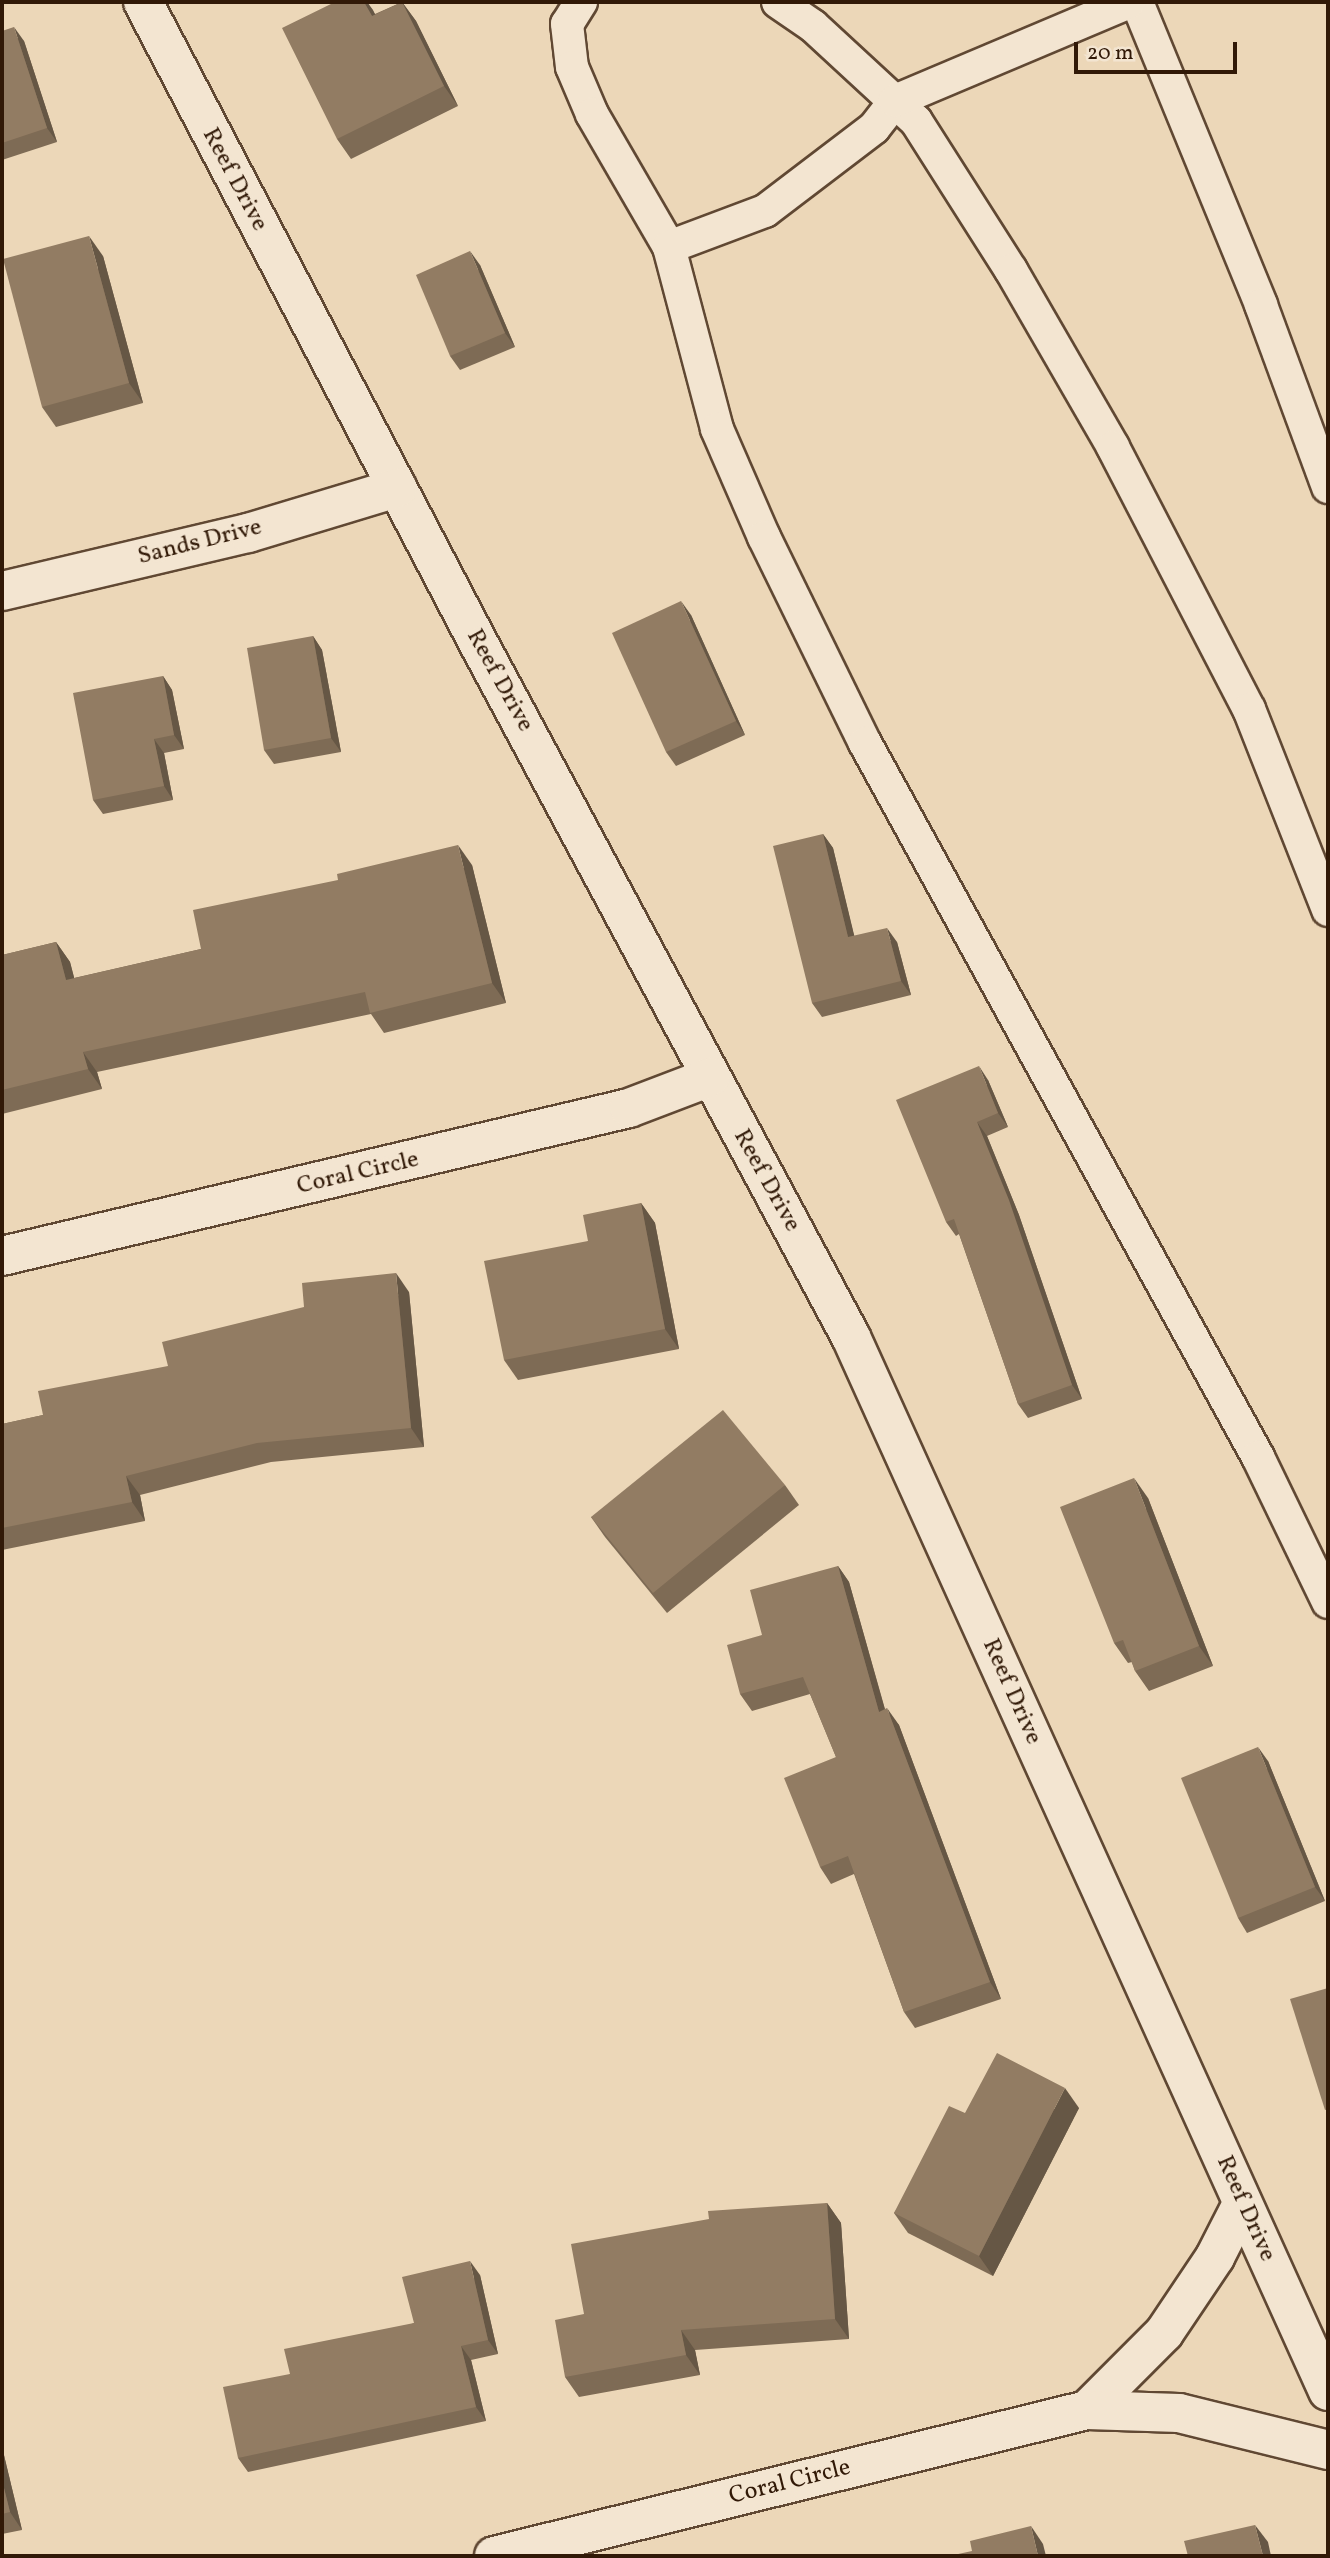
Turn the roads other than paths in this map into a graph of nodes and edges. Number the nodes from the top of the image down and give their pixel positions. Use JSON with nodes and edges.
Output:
{"nodes":[{"id":1,"x":143,"y":2,"type":"edge"},
{"id":2,"x":581,"y":2,"type":"edge"},
{"id":3,"x":778,"y":2,"type":"edge"},
{"id":4,"x":1129,"y":2,"type":"edge"},
{"id":5,"x":1136,"y":2,"type":"edge"},
{"id":6,"x":895,"y":101,"type":"junction"},
{"id":7,"x":669,"y":247,"type":"junction"},
{"id":8,"x":1328,"y":487,"type":"edge"},
{"id":9,"x":397,"y":488,"type":"junction"},
{"id":10,"x":2,"y":591,"type":"edge"},
{"id":11,"x":1328,"y":910,"type":"edge"},
{"id":12,"x":710,"y":1077,"type":"junction"},
{"id":13,"x":2,"y":1256,"type":"edge"},
{"id":14,"x":1328,"y":1602,"type":"edge"},
{"id":15,"x":1242,"y":2204,"type":"junction"},
{"id":16,"x":1328,"y":2391,"type":"edge"},
{"id":17,"x":1087,"y":2410,"type":"junction"},
{"id":18,"x":1328,"y":2449,"type":"edge"},
{"id":19,"x":494,"y":2556,"type":"edge"}],
"edges":[{"from":1,"to":9,"type":"street","name":"Reef Drive"},
{"from":2,"to":7,"type":"lane"},
{"from":3,"to":6,"type":"lane"},
{"from":4,"to":6,"type":"lane"},
{"from":5,"to":8,"type":"lane"},
{"from":6,"to":7,"type":"lane"},
{"from":6,"to":11,"type":"lane"},
{"from":7,"to":14,"type":"lane"},
{"from":9,"to":10,"type":"street","name":"Sands Drive"},
{"from":9,"to":12,"type":"street","name":"Reef Drive"},
{"from":12,"to":13,"type":"street","name":"Coral Circle"},
{"from":12,"to":15,"type":"street","name":"Reef Drive"},
{"from":15,"to":16,"type":"street","name":"Reef Drive"},
{"from":15,"to":17,"type":"street"},
{"from":17,"to":18,"type":"street","name":"Coral Circle"},
{"from":17,"to":19,"type":"street","name":"Coral Circle"}]}
